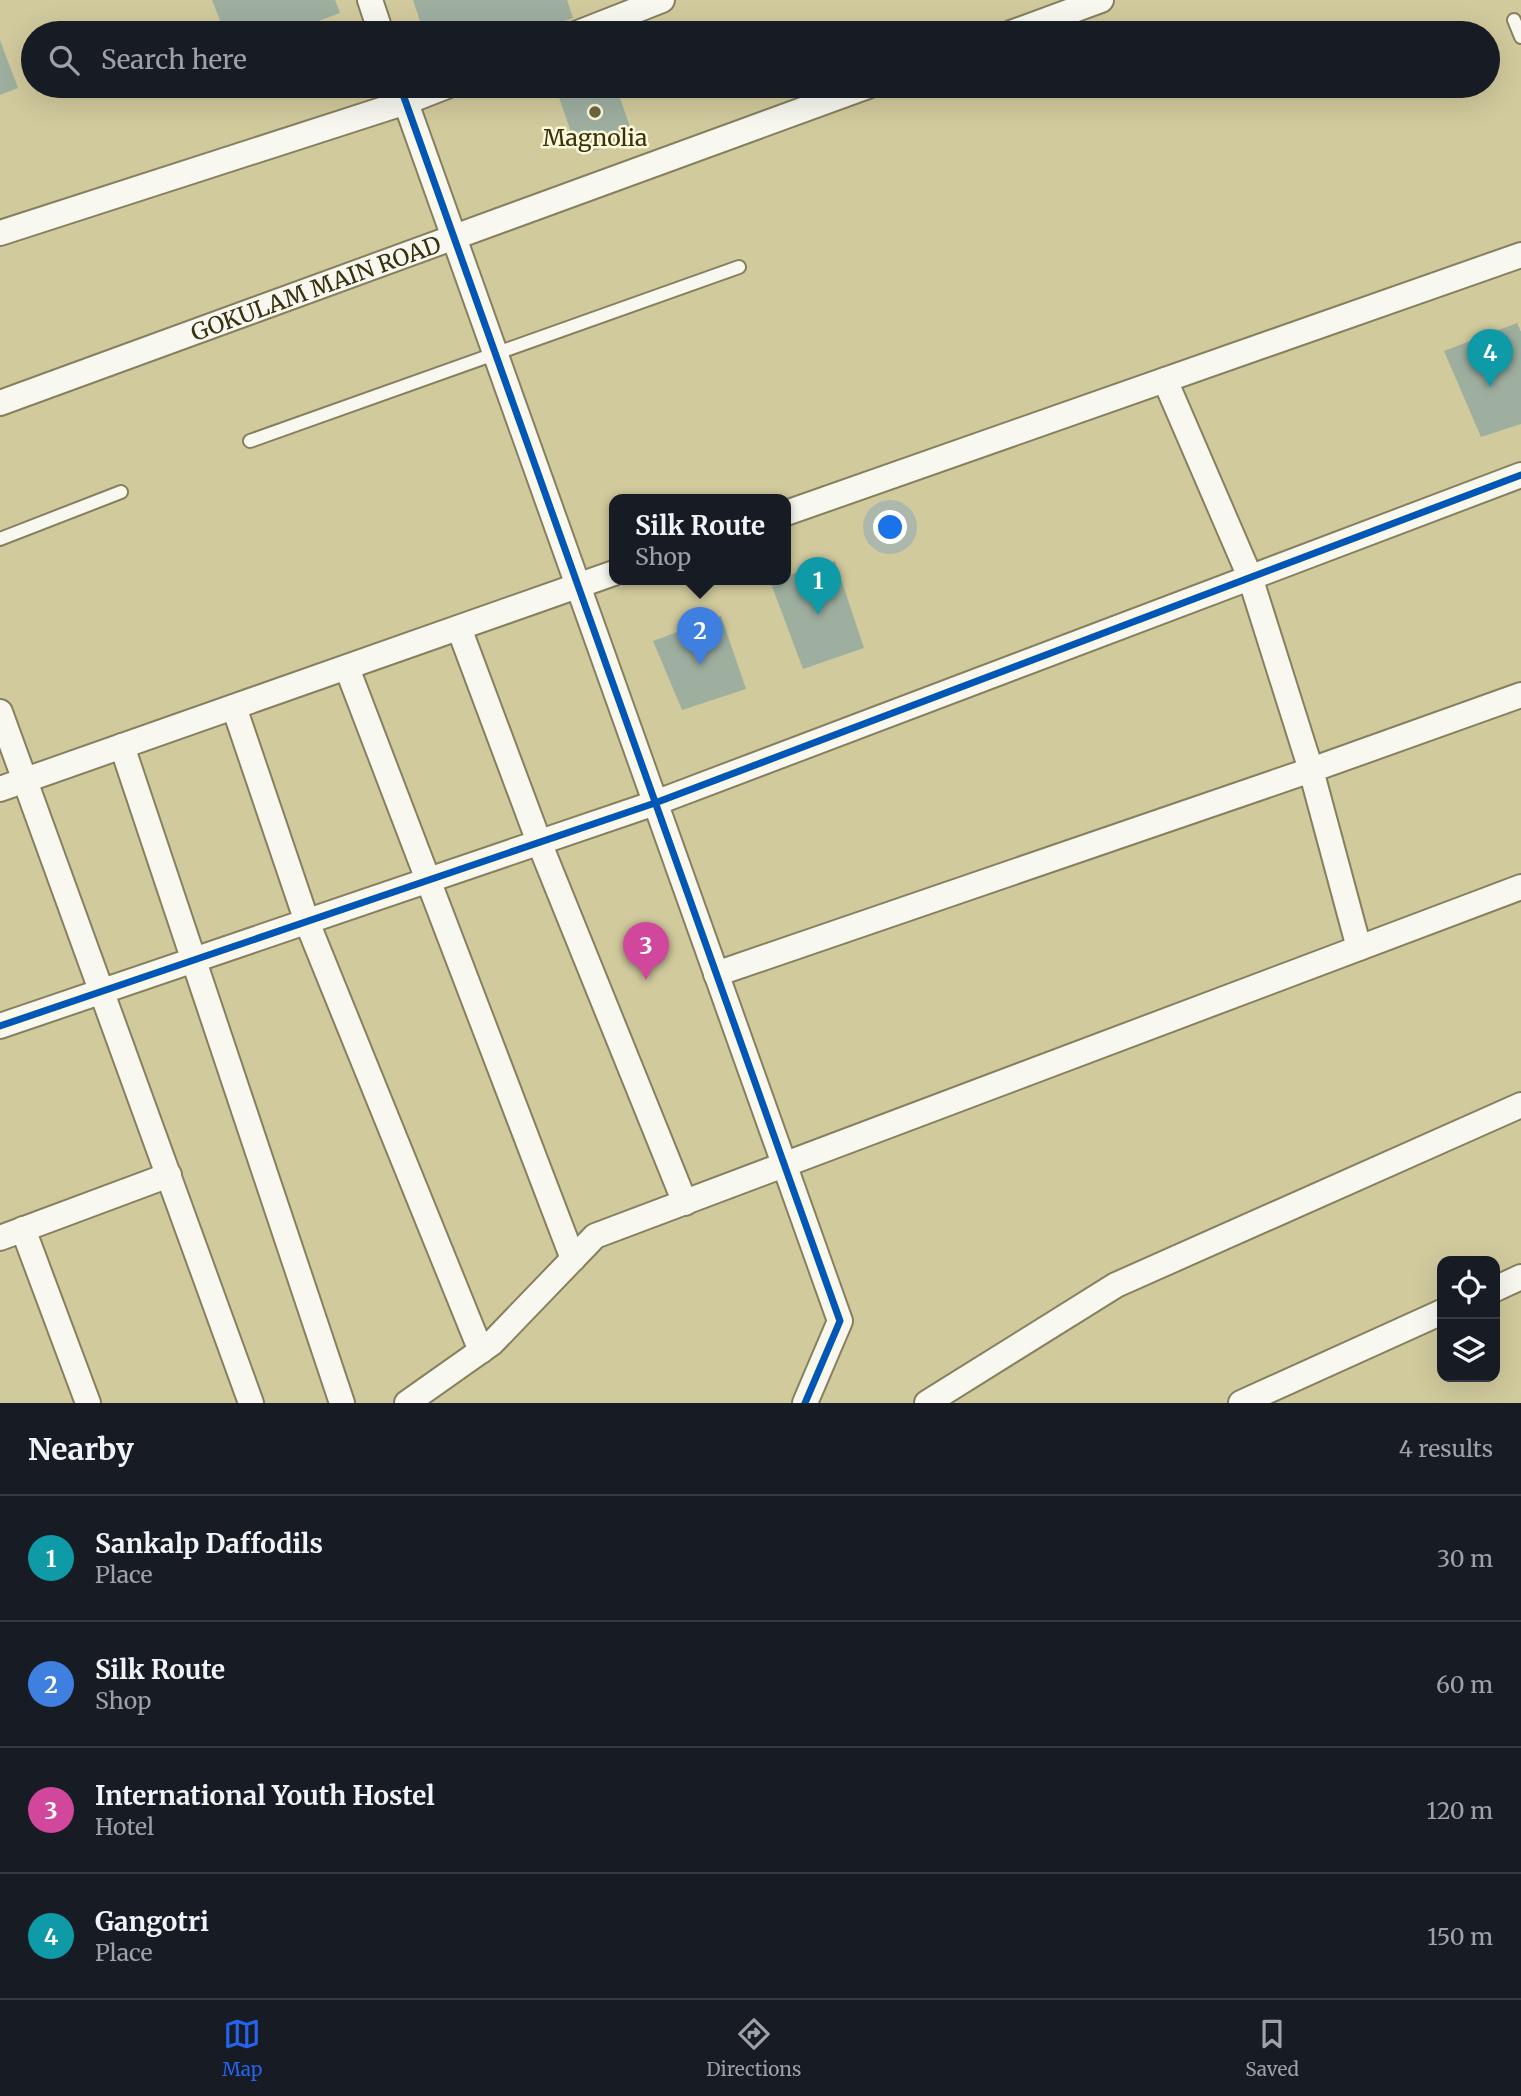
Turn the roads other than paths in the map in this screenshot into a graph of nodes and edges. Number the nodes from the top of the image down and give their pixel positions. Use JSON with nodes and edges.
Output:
{"nodes":[{"id":1,"x":370,"y":0,"type":"edge"},
{"id":2,"x":662,"y":0,"type":"edge"},
{"id":3,"x":1101,"y":0,"type":"edge"},
{"id":4,"x":1514,"y":20,"type":"dead end"},
{"id":5,"x":378,"y":21,"type":"edge"},
{"id":6,"x":609,"y":21,"type":"edge"},
{"id":7,"x":1044,"y":21,"type":"edge"},
{"id":8,"x":1521,"y":37,"type":"edge"},
{"id":9,"x":391,"y":98,"type":"edge"},
{"id":10,"x":404,"y":98,"type":"edge"},
{"id":11,"x":835,"y":98,"type":"edge"},
{"id":12,"x":0,"y":233,"type":"edge"},
{"id":13,"x":454,"y":238,"type":"junction"},
{"id":14,"x":1521,"y":255,"type":"edge"},
{"id":15,"x":739,"y":267,"type":"dead end"},
{"id":16,"x":496,"y":355,"type":"junction"},
{"id":17,"x":1165,"y":380,"type":"junction"},
{"id":18,"x":0,"y":403,"type":"edge"},
{"id":19,"x":250,"y":441,"type":"dead end"},
{"id":20,"x":1521,"y":475,"type":"edge"},
{"id":21,"x":121,"y":492,"type":"dead end"},
{"id":22,"x":791,"y":511,"type":"edge"},
{"id":23,"x":0,"y":539,"type":"edge"},
{"id":24,"x":609,"y":575,"type":"edge"},
{"id":25,"x":1250,"y":578,"type":"junction"},
{"id":26,"x":578,"y":586,"type":"junction"},
{"id":27,"x":459,"y":628,"type":"junction"},
{"id":28,"x":347,"y":668,"type":"junction"},
{"id":29,"x":1521,"y":695,"type":"edge"},
{"id":30,"x":234,"y":707,"type":"junction"},
{"id":31,"x":0,"y":712,"type":"edge"},
{"id":32,"x":122,"y":746,"type":"junction"},
{"id":33,"x":1311,"y":770,"type":"junction"},
{"id":34,"x":25,"y":780,"type":"junction"},
{"id":35,"x":0,"y":789,"type":"edge"},
{"id":36,"x":655,"y":803,"type":"junction"},
{"id":37,"x":539,"y":842,"type":"junction"},
{"id":38,"x":428,"y":880,"type":"junction"},
{"id":39,"x":1521,"y":887,"type":"edge"},
{"id":40,"x":307,"y":922,"type":"junction"},
{"id":41,"x":1359,"y":948,"type":"junction"},
{"id":42,"x":192,"y":960,"type":"junction"},
{"id":43,"x":716,"y":974,"type":"junction"},
{"id":44,"x":102,"y":992,"type":"junction"},
{"id":45,"x":0,"y":1026,"type":"edge"},
{"id":46,"x":1521,"y":1105,"type":"edge"},
{"id":47,"x":784,"y":1165,"type":"junction"},
{"id":48,"x":169,"y":1175,"type":"junction"},
{"id":49,"x":685,"y":1203,"type":"junction"},
{"id":50,"x":11,"y":1233,"type":"edge"},
{"id":51,"x":573,"y":1259,"type":"junction"},
{"id":52,"x":1521,"y":1277,"type":"edge"},
{"id":53,"x":1500,"y":1287,"type":"edge"},
{"id":54,"x":1437,"y":1314,"type":"edge"},
{"id":55,"x":481,"y":1351,"type":"junction"},
{"id":56,"x":88,"y":1403,"type":"edge"},
{"id":57,"x":251,"y":1403,"type":"edge"},
{"id":58,"x":342,"y":1403,"type":"edge"},
{"id":59,"x":407,"y":1403,"type":"edge"},
{"id":60,"x":805,"y":1403,"type":"edge"},
{"id":61,"x":927,"y":1403,"type":"edge"},
{"id":62,"x":1241,"y":1403,"type":"edge"}],
"edges":[{"from":1,"to":5,"type":"street"},
{"from":2,"to":6,"type":"street"},
{"from":3,"to":7,"type":"street"},
{"from":4,"to":8,"type":"lane"},
{"from":9,"to":12,"type":"street"},
{"from":10,"to":13,"type":"street"},
{"from":11,"to":13,"type":"street","name":"GOKULAM MAIN ROAD"},
{"from":13,"to":16,"type":"street"},
{"from":13,"to":18,"type":"street","name":"GOKULAM MAIN ROAD"},
{"from":14,"to":17,"type":"street"},
{"from":15,"to":16,"type":"lane"},
{"from":16,"to":19,"type":"lane"},
{"from":16,"to":26,"type":"street"},
{"from":17,"to":22,"type":"street"},
{"from":17,"to":25,"type":"street"},
{"from":20,"to":25,"type":"street"},
{"from":21,"to":23,"type":"lane"},
{"from":24,"to":26,"type":"street"},
{"from":25,"to":33,"type":"street"},
{"from":25,"to":36,"type":"street"},
{"from":26,"to":27,"type":"street"},
{"from":26,"to":36,"type":"street"},
{"from":27,"to":28,"type":"street"},
{"from":27,"to":37,"type":"street"},
{"from":28,"to":30,"type":"street"},
{"from":28,"to":38,"type":"street"},
{"from":29,"to":33,"type":"street"},
{"from":30,"to":32,"type":"street"},
{"from":30,"to":40,"type":"street"},
{"from":31,"to":34,"type":"street"},
{"from":32,"to":34,"type":"street"},
{"from":32,"to":42,"type":"street"},
{"from":33,"to":41,"type":"street"},
{"from":33,"to":43,"type":"street"},
{"from":34,"to":35,"type":"street"},
{"from":34,"to":44,"type":"street"},
{"from":36,"to":37,"type":"street"},
{"from":36,"to":43,"type":"street"},
{"from":37,"to":38,"type":"street"},
{"from":37,"to":49,"type":"street"},
{"from":38,"to":40,"type":"street"},
{"from":38,"to":51,"type":"street"},
{"from":39,"to":41,"type":"street"},
{"from":40,"to":42,"type":"street"},
{"from":40,"to":55,"type":"street"},
{"from":41,"to":47,"type":"street"},
{"from":42,"to":44,"type":"street"},
{"from":42,"to":58,"type":"street"},
{"from":43,"to":47,"type":"street"},
{"from":44,"to":45,"type":"street"},
{"from":44,"to":48,"type":"street"},
{"from":46,"to":61,"type":"street"},
{"from":47,"to":49,"type":"street"},
{"from":47,"to":60,"type":"street"},
{"from":48,"to":50,"type":"street"},
{"from":48,"to":57,"type":"street"},
{"from":49,"to":51,"type":"street"},
{"from":50,"to":56,"type":"street"},
{"from":51,"to":55,"type":"street"},
{"from":52,"to":53,"type":"street"},
{"from":54,"to":62,"type":"street"},
{"from":55,"to":59,"type":"street"}]}
